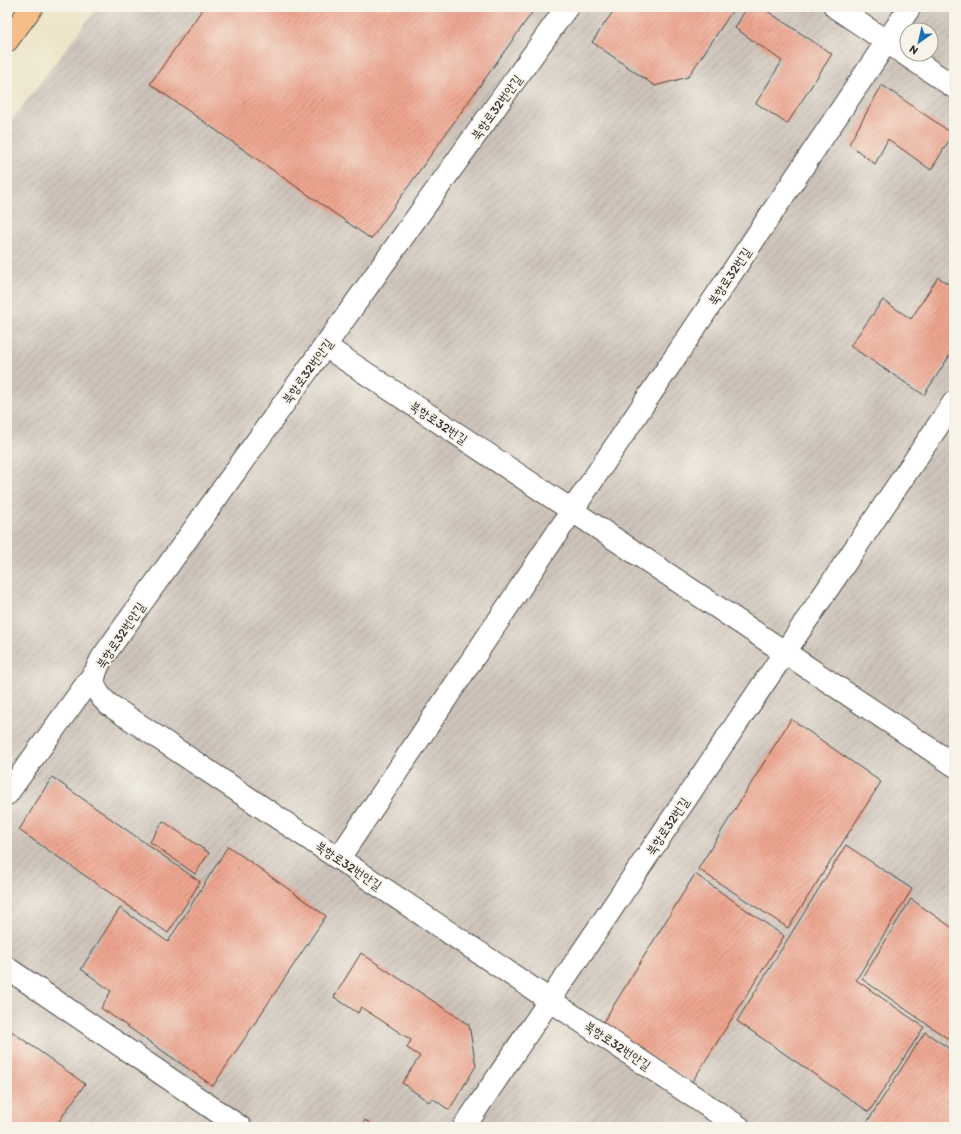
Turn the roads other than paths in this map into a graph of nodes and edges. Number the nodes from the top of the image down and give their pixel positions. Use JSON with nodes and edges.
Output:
{"nodes":[{"id":1,"x":32,"y":7,"type":"edge"},
{"id":2,"x":567,"y":7,"type":"edge"},
{"id":3,"x":835,"y":7,"type":"edge"},
{"id":4,"x":910,"y":7,"type":"edge"},
{"id":5,"x":7,"y":41,"type":"edge"},
{"id":6,"x":886,"y":42,"type":"junction"},
{"id":7,"x":954,"y":87,"type":"edge"},
{"id":8,"x":325,"y":346,"type":"junction"},
{"id":9,"x":954,"y":402,"type":"edge"},
{"id":10,"x":572,"y":511,"type":"junction"},
{"id":11,"x":785,"y":652,"type":"junction"},
{"id":12,"x":93,"y":675,"type":"junction"},
{"id":13,"x":954,"y":765,"type":"edge"},
{"id":14,"x":7,"y":794,"type":"edge"},
{"id":15,"x":339,"y":858,"type":"junction"},
{"id":16,"x":7,"y":968,"type":"edge"},
{"id":17,"x":550,"y":999,"type":"junction"},
{"id":18,"x":240,"y":1127,"type":"edge"},
{"id":19,"x":464,"y":1127,"type":"edge"},
{"id":20,"x":739,"y":1127,"type":"edge"}],
"edges":[{"from":1,"to":5,"type":"main road"},
{"from":2,"to":8,"type":"street","name":"북항로32번안길"},
{"from":3,"to":6,"type":"street"},
{"from":4,"to":6,"type":"street","name":"북항로32번길"},
{"from":6,"to":7,"type":"street"},
{"from":6,"to":10,"type":"street","name":"북항로32번길"},
{"from":8,"to":10,"type":"street","name":"북항로32번길"},
{"from":8,"to":12,"type":"street","name":"북항로32번안길"},
{"from":9,"to":11,"type":"street","name":"북항로32번길"},
{"from":10,"to":11,"type":"street","name":"북항로32번길"},
{"from":10,"to":15,"type":"street"},
{"from":11,"to":13,"type":"street","name":"북항로32번길"},
{"from":11,"to":17,"type":"street","name":"북항로32번길"},
{"from":12,"to":14,"type":"street"},
{"from":12,"to":15,"type":"street","name":"북항로32번안길"},
{"from":15,"to":17,"type":"street","name":"북항로32번안길"},
{"from":16,"to":18,"type":"street"},
{"from":17,"to":19,"type":"street","name":"북항로32번길"},
{"from":17,"to":20,"type":"street","name":"북항로32번안길"}]}
